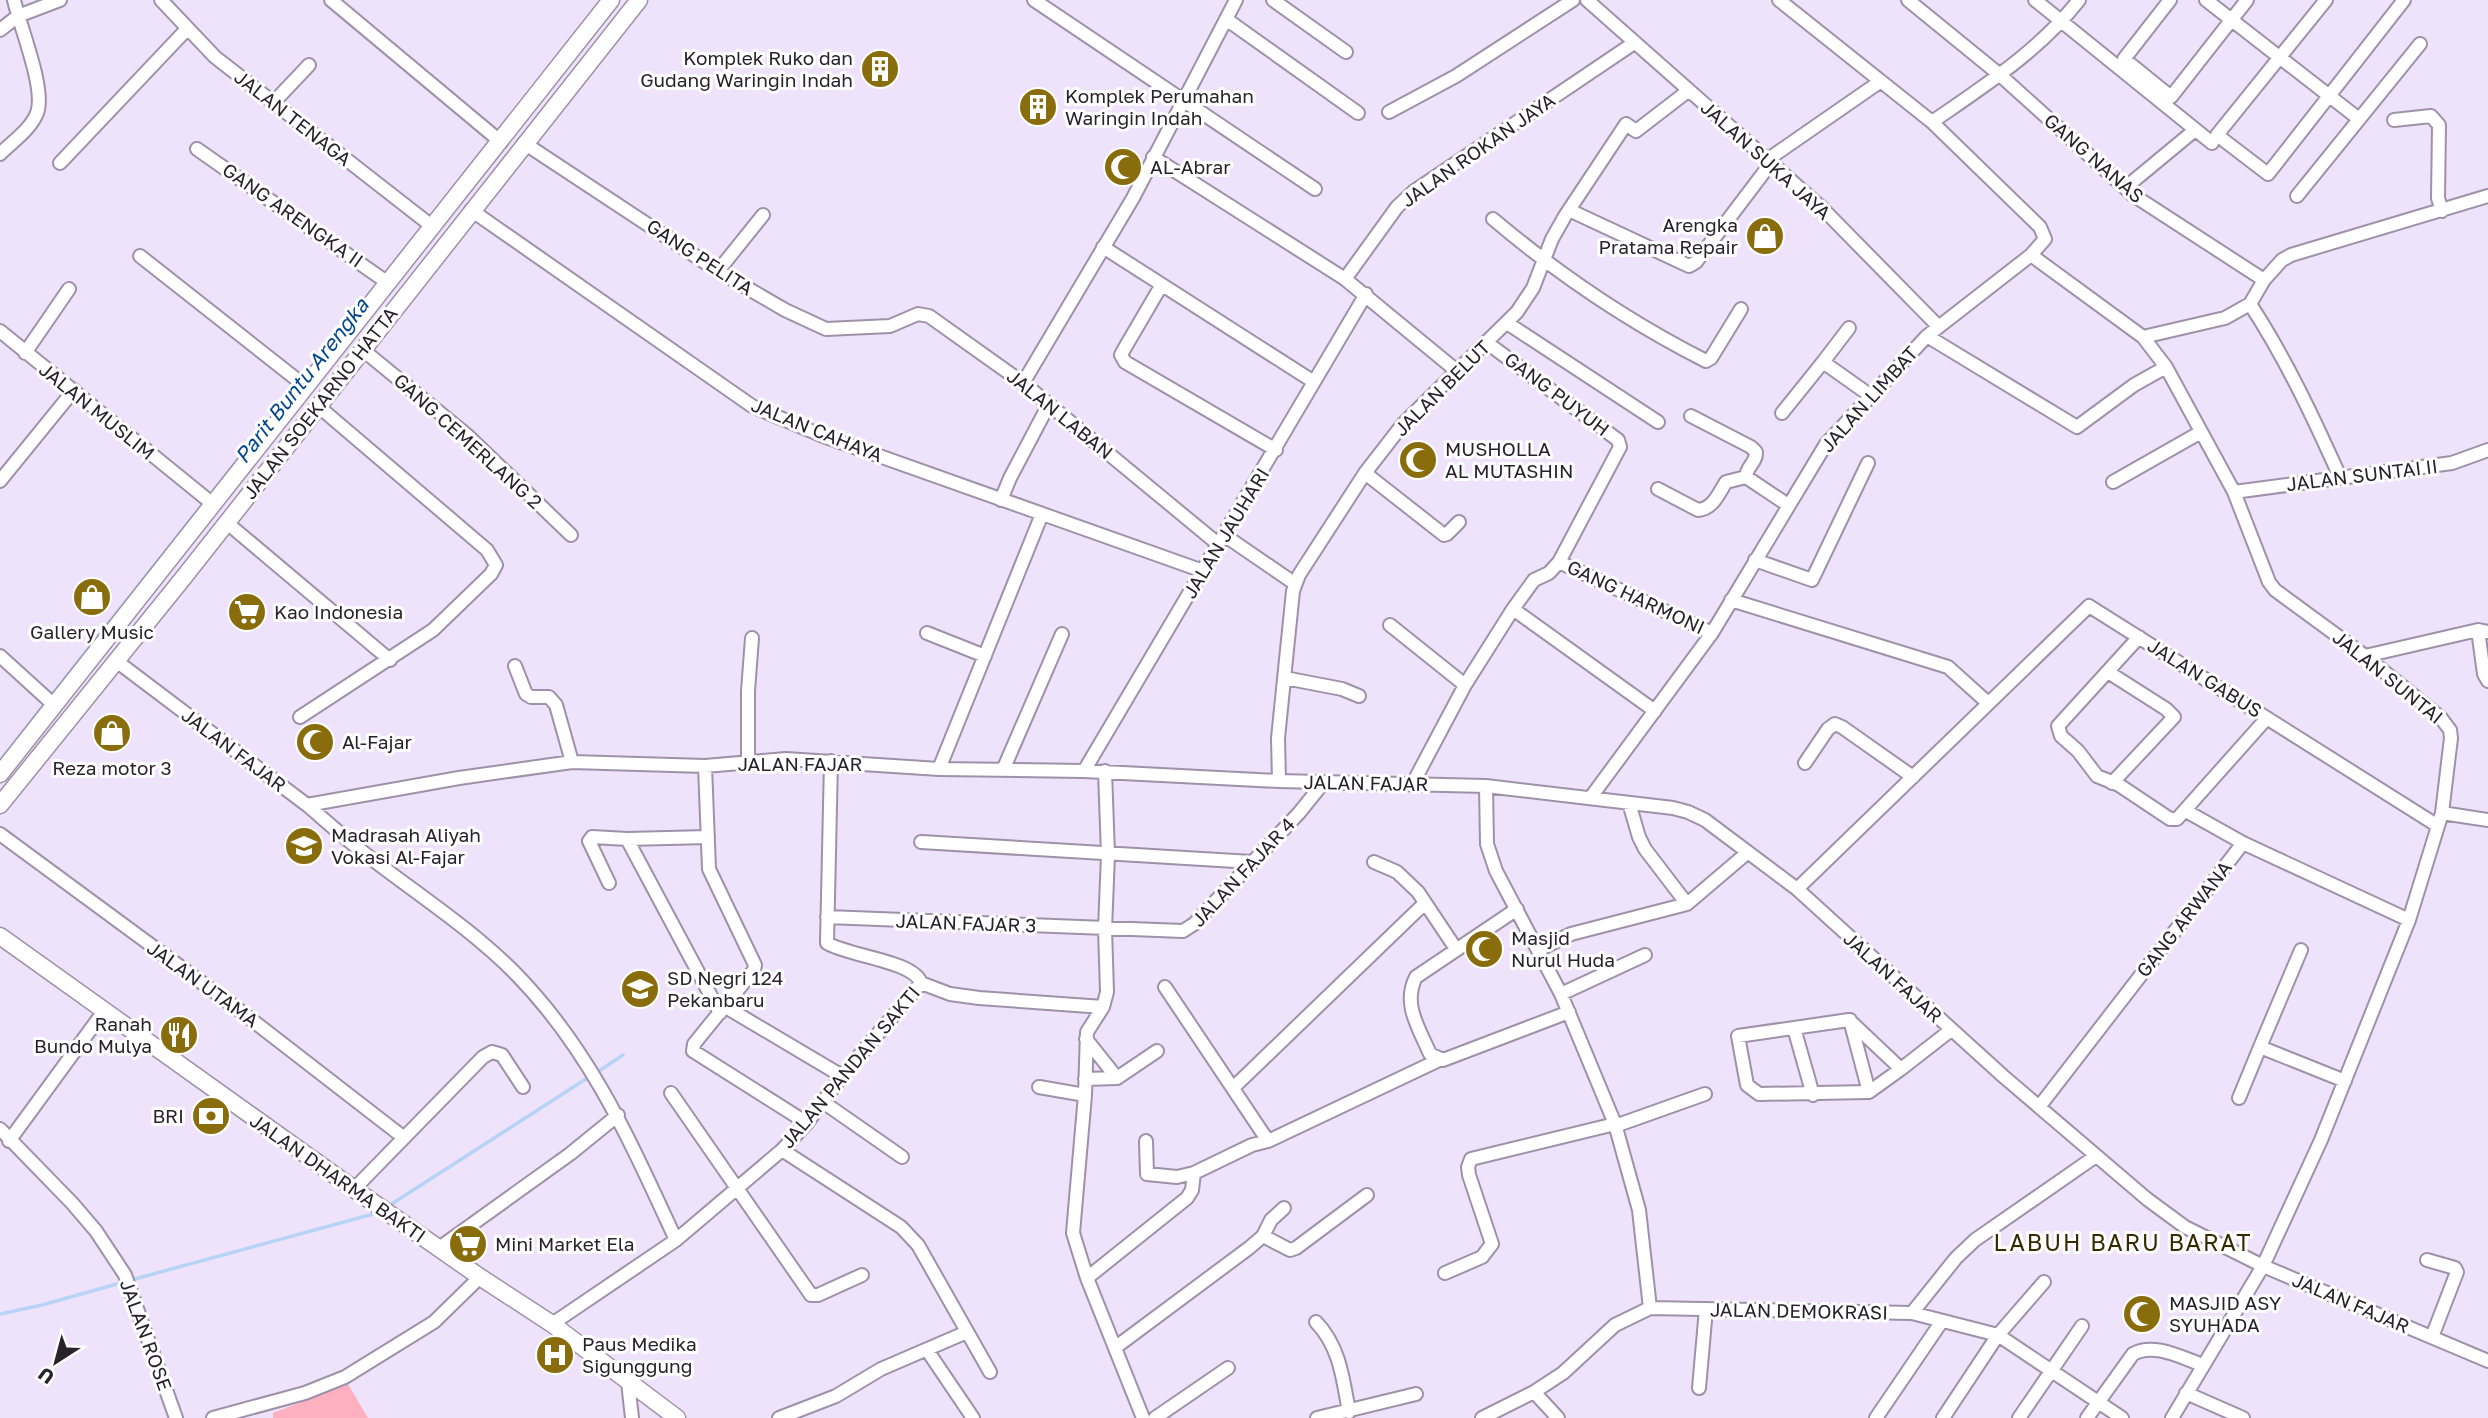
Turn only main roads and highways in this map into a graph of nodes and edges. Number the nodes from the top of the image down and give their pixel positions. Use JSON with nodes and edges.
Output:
{"nodes":[{"id":1,"x":611,"y":0,"type":"edge"},
{"id":2,"x":639,"y":0,"type":"edge"},
{"id":3,"x":598,"y":16,"type":"junction"},
{"id":4,"x":615,"y":30,"type":"junction"},
{"id":5,"x":0,"y":774,"type":"edge"},
{"id":6,"x":0,"y":805,"type":"edge"},
{"id":7,"x":0,"y":936,"type":"edge"},
{"id":8,"x":677,"y":1418,"type":"edge"}],
"edges":[{"from":1,"to":3,"type":"main road","name":"JALAN SOEKARNO HATTA"},
{"from":2,"to":4,"type":"main road","name":"JALAN SOEKARNO HATTA"},
{"from":3,"to":4,"type":"main road"},
{"from":3,"to":5,"type":"main road","name":"JALAN SOEKARNO HATTA"},
{"from":4,"to":6,"type":"main road","name":"JALAN SOEKARNO HATTA"},
{"from":7,"to":8,"type":"main road","name":"JALAN DHARMA BAKTI"}]}
